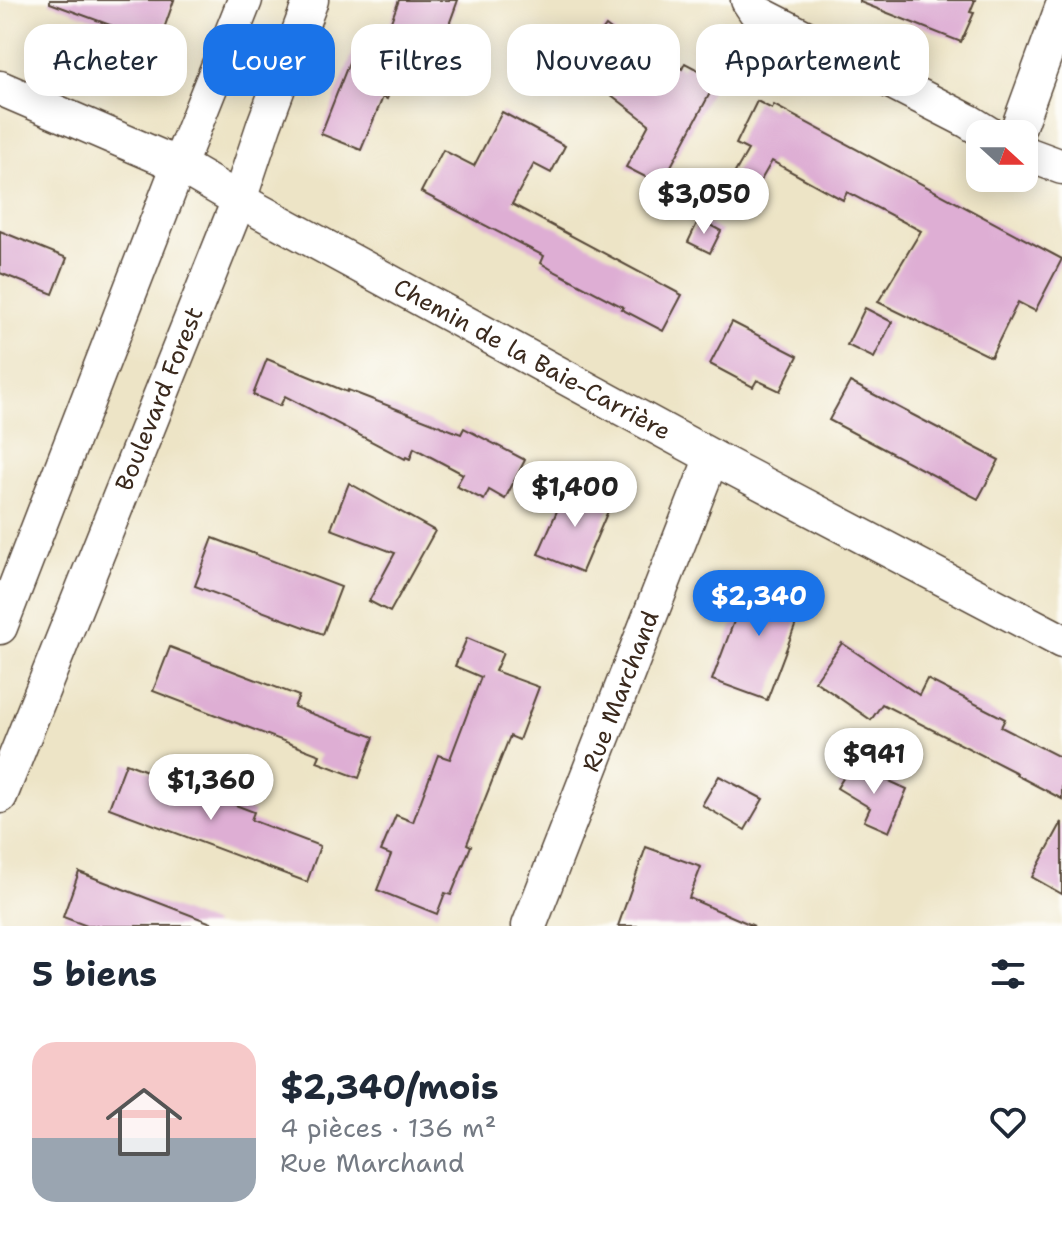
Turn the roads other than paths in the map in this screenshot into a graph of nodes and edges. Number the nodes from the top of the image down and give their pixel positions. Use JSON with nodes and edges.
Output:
{"nodes":[{"id":1,"x":245,"y":0,"type":"edge"},
{"id":2,"x":311,"y":0,"type":"edge"},
{"id":3,"x":748,"y":0,"type":"edge"},
{"id":4,"x":1062,"y":8,"type":"edge"},
{"id":5,"x":0,"y":88,"type":"edge"},
{"id":6,"x":966,"y":120,"type":"edge"},
{"id":7,"x":1021,"y":120,"type":"edge"},
{"id":8,"x":1038,"y":158,"type":"edge"},
{"id":9,"x":179,"y":165,"type":"junction"},
{"id":10,"x":1062,"y":167,"type":"edge"},
{"id":11,"x":239,"y":200,"type":"junction"},
{"id":12,"x":712,"y":457,"type":"junction"},
{"id":13,"x":0,"y":627,"type":"edge"},
{"id":14,"x":1062,"y":641,"type":"edge"},
{"id":15,"x":0,"y":796,"type":"edge"},
{"id":16,"x":529,"y":926,"type":"edge"}],
"edges":[{"from":1,"to":9,"type":"street"},
{"from":2,"to":11,"type":"street","name":"Boulevard Forest"},
{"from":3,"to":6,"type":"street"},
{"from":4,"to":7,"type":"street"},
{"from":5,"to":9,"type":"street","name":"Chemin de la Baie-Carrière"},
{"from":8,"to":10,"type":"street"},
{"from":9,"to":11,"type":"street","name":"Chemin de la Baie-Carrière"},
{"from":9,"to":13,"type":"street"},
{"from":11,"to":12,"type":"street","name":"Chemin de la Baie-Carrière"},
{"from":11,"to":15,"type":"street","name":"Boulevard Forest"},
{"from":12,"to":14,"type":"street","name":"Chemin de la Baie-Carrière"},
{"from":12,"to":16,"type":"street","name":"Rue Marchand"}]}
